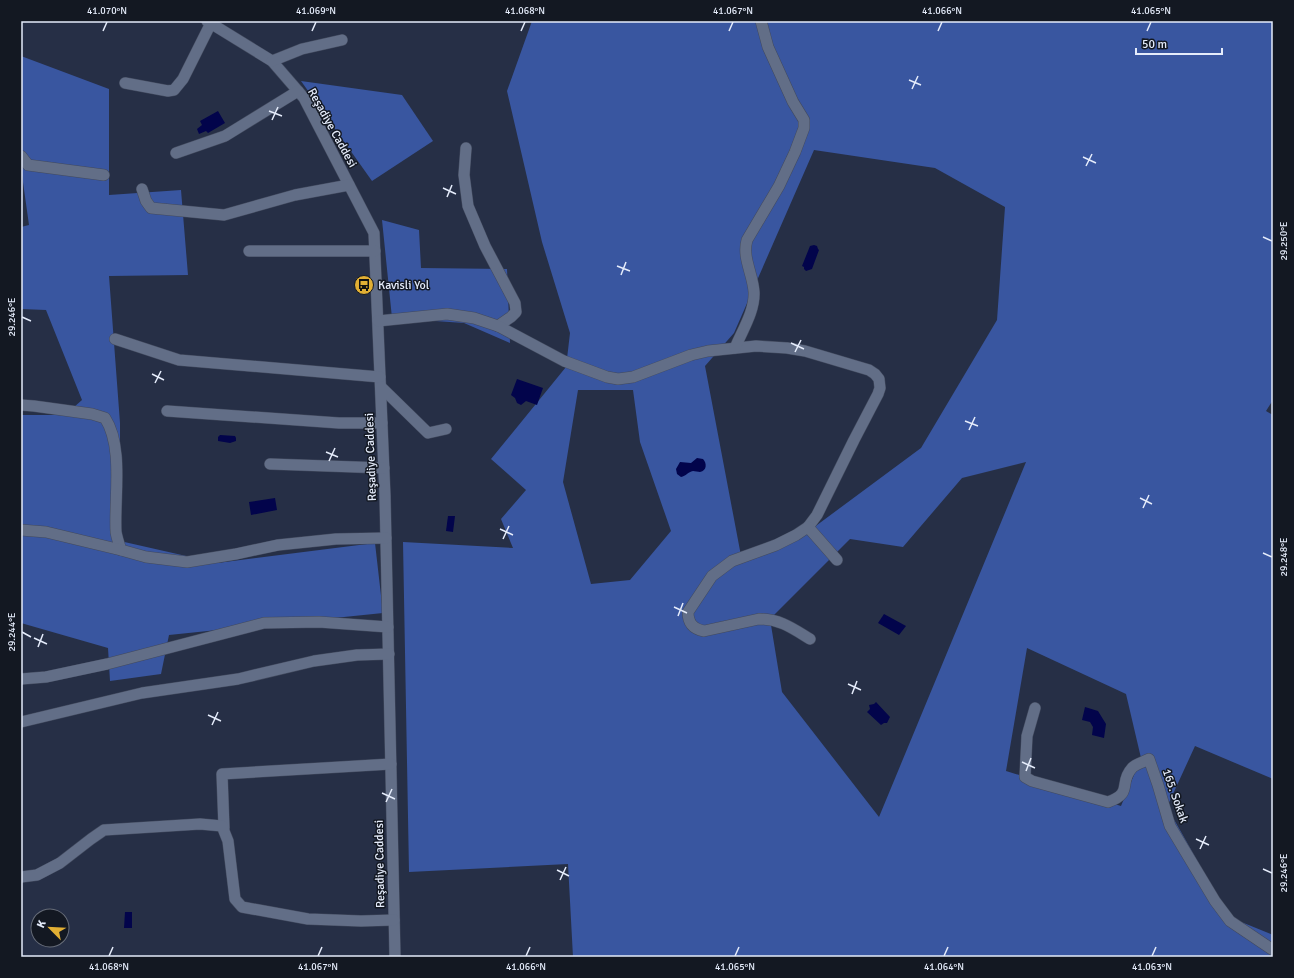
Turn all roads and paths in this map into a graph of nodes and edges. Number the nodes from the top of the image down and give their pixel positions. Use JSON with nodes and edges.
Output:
{"nodes":[{"id":1,"x":762,"y":21,"type":"edge"},
{"id":2,"x":209,"y":22,"type":"edge"},
{"id":3,"x":342,"y":40,"type":"dead end"},
{"id":4,"x":272,"y":60,"type":"junction"},
{"id":5,"x":125,"y":82,"type":"dead end"},
{"id":6,"x":298,"y":91,"type":"junction"},
{"id":7,"x":466,"y":148,"type":"dead end"},
{"id":8,"x":176,"y":152,"type":"dead end"},
{"id":9,"x":21,"y":156,"type":"edge"},
{"id":10,"x":104,"y":176,"type":"dead end"},
{"id":11,"x":349,"y":185,"type":"junction"},
{"id":12,"x":142,"y":189,"type":"dead end"},
{"id":13,"x":249,"y":251,"type":"dead end"},
{"id":14,"x":375,"y":251,"type":"junction"},
{"id":15,"x":378,"y":321,"type":"junction"},
{"id":16,"x":498,"y":326,"type":"junction"},
{"id":17,"x":115,"y":339,"type":"dead end"},
{"id":18,"x":735,"y":348,"type":"junction"},
{"id":19,"x":381,"y":382,"type":"junction"},
{"id":20,"x":21,"y":405,"type":"edge"},
{"id":21,"x":167,"y":411,"type":"dead end"},
{"id":22,"x":382,"y":423,"type":"junction"},
{"id":23,"x":446,"y":429,"type":"dead end"},
{"id":24,"x":270,"y":464,"type":"dead end"},
{"id":25,"x":384,"y":468,"type":"junction"},
{"id":26,"x":808,"y":527,"type":"junction"},
{"id":27,"x":21,"y":530,"type":"edge"},
{"id":28,"x":386,"y":538,"type":"junction"},
{"id":29,"x":121,"y":550,"type":"junction"},
{"id":30,"x":837,"y":560,"type":"dead end"},
{"id":31,"x":388,"y":627,"type":"junction"},
{"id":32,"x":810,"y":639,"type":"dead end"},
{"id":33,"x":389,"y":654,"type":"junction"},
{"id":34,"x":21,"y":679,"type":"edge"},
{"id":35,"x":1035,"y":708,"type":"dead end"},
{"id":36,"x":21,"y":722,"type":"edge"},
{"id":37,"x":391,"y":764,"type":"junction"},
{"id":38,"x":224,"y":828,"type":"junction"},
{"id":39,"x":21,"y":877,"type":"edge"},
{"id":40,"x":394,"y":920,"type":"junction"},
{"id":41,"x":1273,"y":950,"type":"edge"},
{"id":42,"x":395,"y":957,"type":"edge"}],
"edges":[{"from":1,"to":18,"type":"street"},
{"from":2,"to":4,"type":"street","name":"Reşadiye Caddesi"},
{"from":2,"to":5,"type":"street"},
{"from":3,"to":4,"type":"street"},
{"from":4,"to":6,"type":"street","name":"Reşadiye Caddesi"},
{"from":6,"to":8,"type":"street"},
{"from":6,"to":11,"type":"street","name":"Reşadiye Caddesi"},
{"from":7,"to":16,"type":"street"},
{"from":9,"to":10,"type":"street"},
{"from":11,"to":12,"type":"street"},
{"from":11,"to":14,"type":"street","name":"Reşadiye Caddesi"},
{"from":13,"to":14,"type":"street"},
{"from":14,"to":15,"type":"street","name":"Reşadiye Caddesi"},
{"from":15,"to":16,"type":"street"},
{"from":15,"to":19,"type":"street","name":"Reşadiye Caddesi"},
{"from":16,"to":18,"type":"street"},
{"from":17,"to":19,"type":"street"},
{"from":18,"to":26,"type":"street"},
{"from":19,"to":22,"type":"street","name":"Reşadiye Caddesi"},
{"from":19,"to":23,"type":"street"},
{"from":20,"to":29,"type":"street"},
{"from":21,"to":22,"type":"street"},
{"from":22,"to":25,"type":"street","name":"Reşadiye Caddesi"},
{"from":24,"to":25,"type":"street"},
{"from":25,"to":28,"type":"street","name":"Reşadiye Caddesi"},
{"from":26,"to":30,"type":"street"},
{"from":26,"to":32,"type":"street"},
{"from":27,"to":29,"type":"street"},
{"from":28,"to":29,"type":"street"},
{"from":28,"to":31,"type":"street","name":"Reşadiye Caddesi"},
{"from":31,"to":33,"type":"street","name":"Reşadiye Caddesi"},
{"from":31,"to":34,"type":"street"},
{"from":33,"to":36,"type":"street"},
{"from":33,"to":37,"type":"street","name":"Reşadiye Caddesi"},
{"from":35,"to":41,"type":"street","name":"165. Sokak"},
{"from":37,"to":38,"type":"street"},
{"from":37,"to":40,"type":"street","name":"Reşadiye Caddesi"},
{"from":38,"to":39,"type":"street"},
{"from":38,"to":40,"type":"street"},
{"from":40,"to":42,"type":"street","name":"Reşadiye Caddesi"}]}
